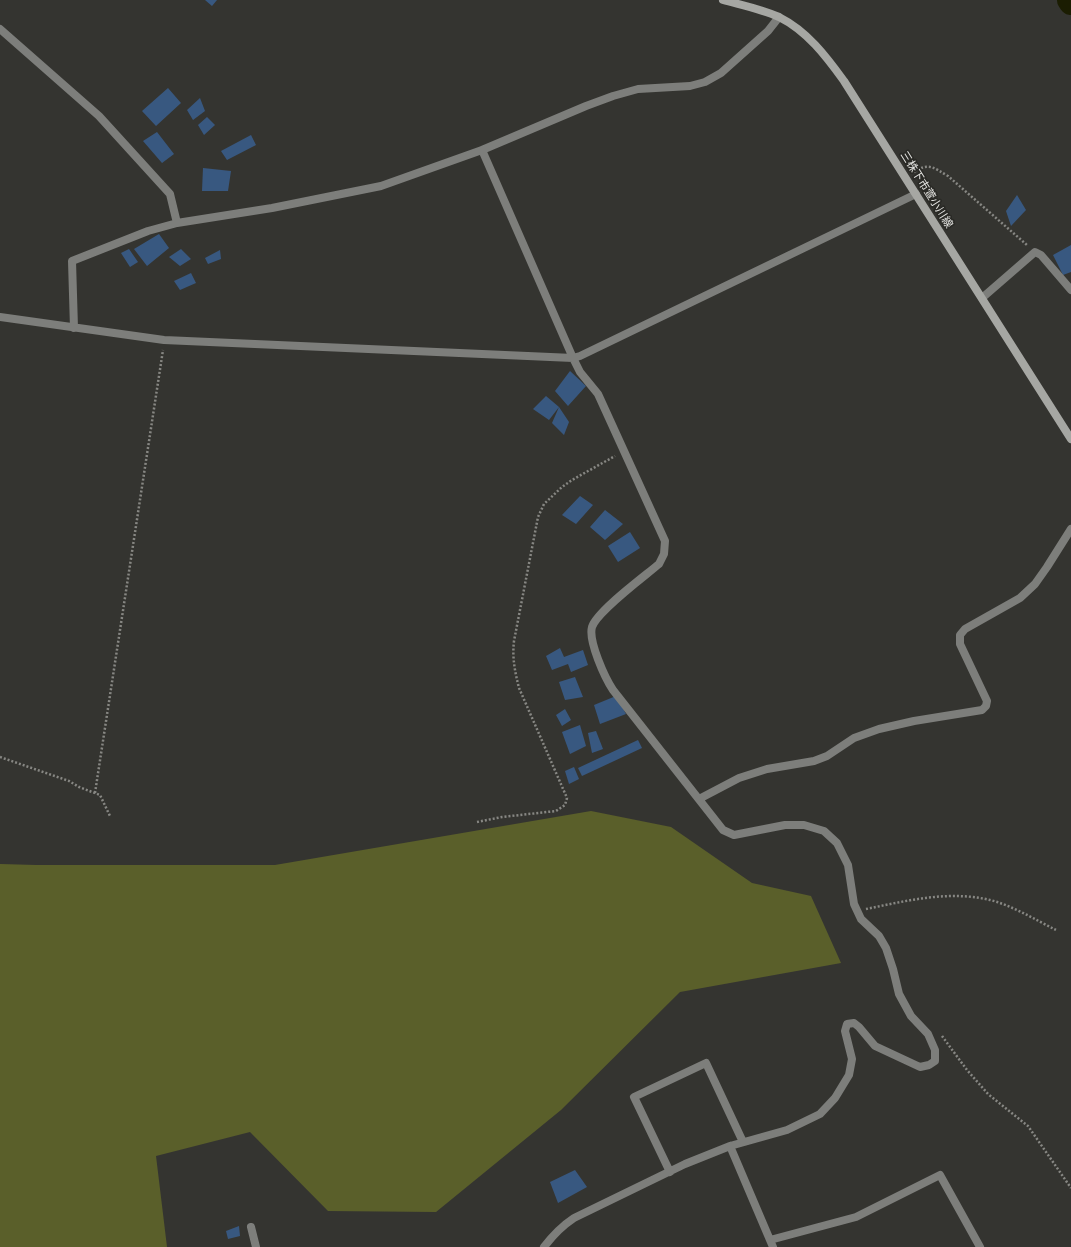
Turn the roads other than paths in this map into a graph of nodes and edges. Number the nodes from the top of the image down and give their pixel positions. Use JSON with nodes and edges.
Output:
{"nodes":[{"id":1,"x":723,"y":0,"type":"edge"},
{"id":2,"x":779,"y":17,"type":"junction"},
{"id":3,"x":0,"y":29,"type":"edge"},
{"id":4,"x":485,"y":157,"type":"junction"},
{"id":5,"x":916,"y":194,"type":"junction"},
{"id":6,"x":177,"y":223,"type":"junction"},
{"id":7,"x":1071,"y":290,"type":"edge"},
{"id":8,"x":982,"y":298,"type":"junction"},
{"id":9,"x":0,"y":318,"type":"edge"},
{"id":10,"x":74,"y":328,"type":"junction"},
{"id":11,"x":573,"y":358,"type":"junction"},
{"id":12,"x":1071,"y":439,"type":"edge"},
{"id":13,"x":1071,"y":529,"type":"edge"},
{"id":14,"x":699,"y":800,"type":"junction"},
{"id":15,"x":743,"y":1142,"type":"junction"},
{"id":16,"x":730,"y":1146,"type":"junction"},
{"id":17,"x":670,"y":1172,"type":"junction"},
{"id":18,"x":251,"y":1227,"type":"dead end"},
{"id":19,"x":772,"y":1243,"type":"edge"},
{"id":20,"x":979,"y":1245,"type":"edge"},
{"id":21,"x":256,"y":1247,"type":"edge"},
{"id":22,"x":544,"y":1247,"type":"edge"},
{"id":23,"x":970,"y":1247,"type":"edge"}],
"edges":[{"from":1,"to":2,"type":"main road","name":"三株下市萱小川線"},
{"from":2,"to":4,"type":"street"},
{"from":2,"to":5,"type":"main road","name":"三株下市萱小川線"},
{"from":3,"to":6,"type":"street"},
{"from":4,"to":6,"type":"street"},
{"from":4,"to":11,"type":"street"},
{"from":5,"to":8,"type":"main road","name":"三株下市萱小川線"},
{"from":5,"to":11,"type":"street"},
{"from":6,"to":10,"type":"street"},
{"from":7,"to":8,"type":"street"},
{"from":8,"to":12,"type":"main road","name":"三株下市萱小川線"},
{"from":9,"to":10,"type":"street"},
{"from":10,"to":11,"type":"street"},
{"from":11,"to":14,"type":"street"},
{"from":13,"to":14,"type":"street"},
{"from":14,"to":15,"type":"street"},
{"from":15,"to":16,"type":"street"},
{"from":15,"to":17,"type":"street"},
{"from":16,"to":17,"type":"street"},
{"from":16,"to":19,"type":"street"},
{"from":17,"to":22,"type":"street"},
{"from":18,"to":21,"type":"street"},
{"from":19,"to":20,"type":"street"},
{"from":20,"to":23,"type":"street"}]}
